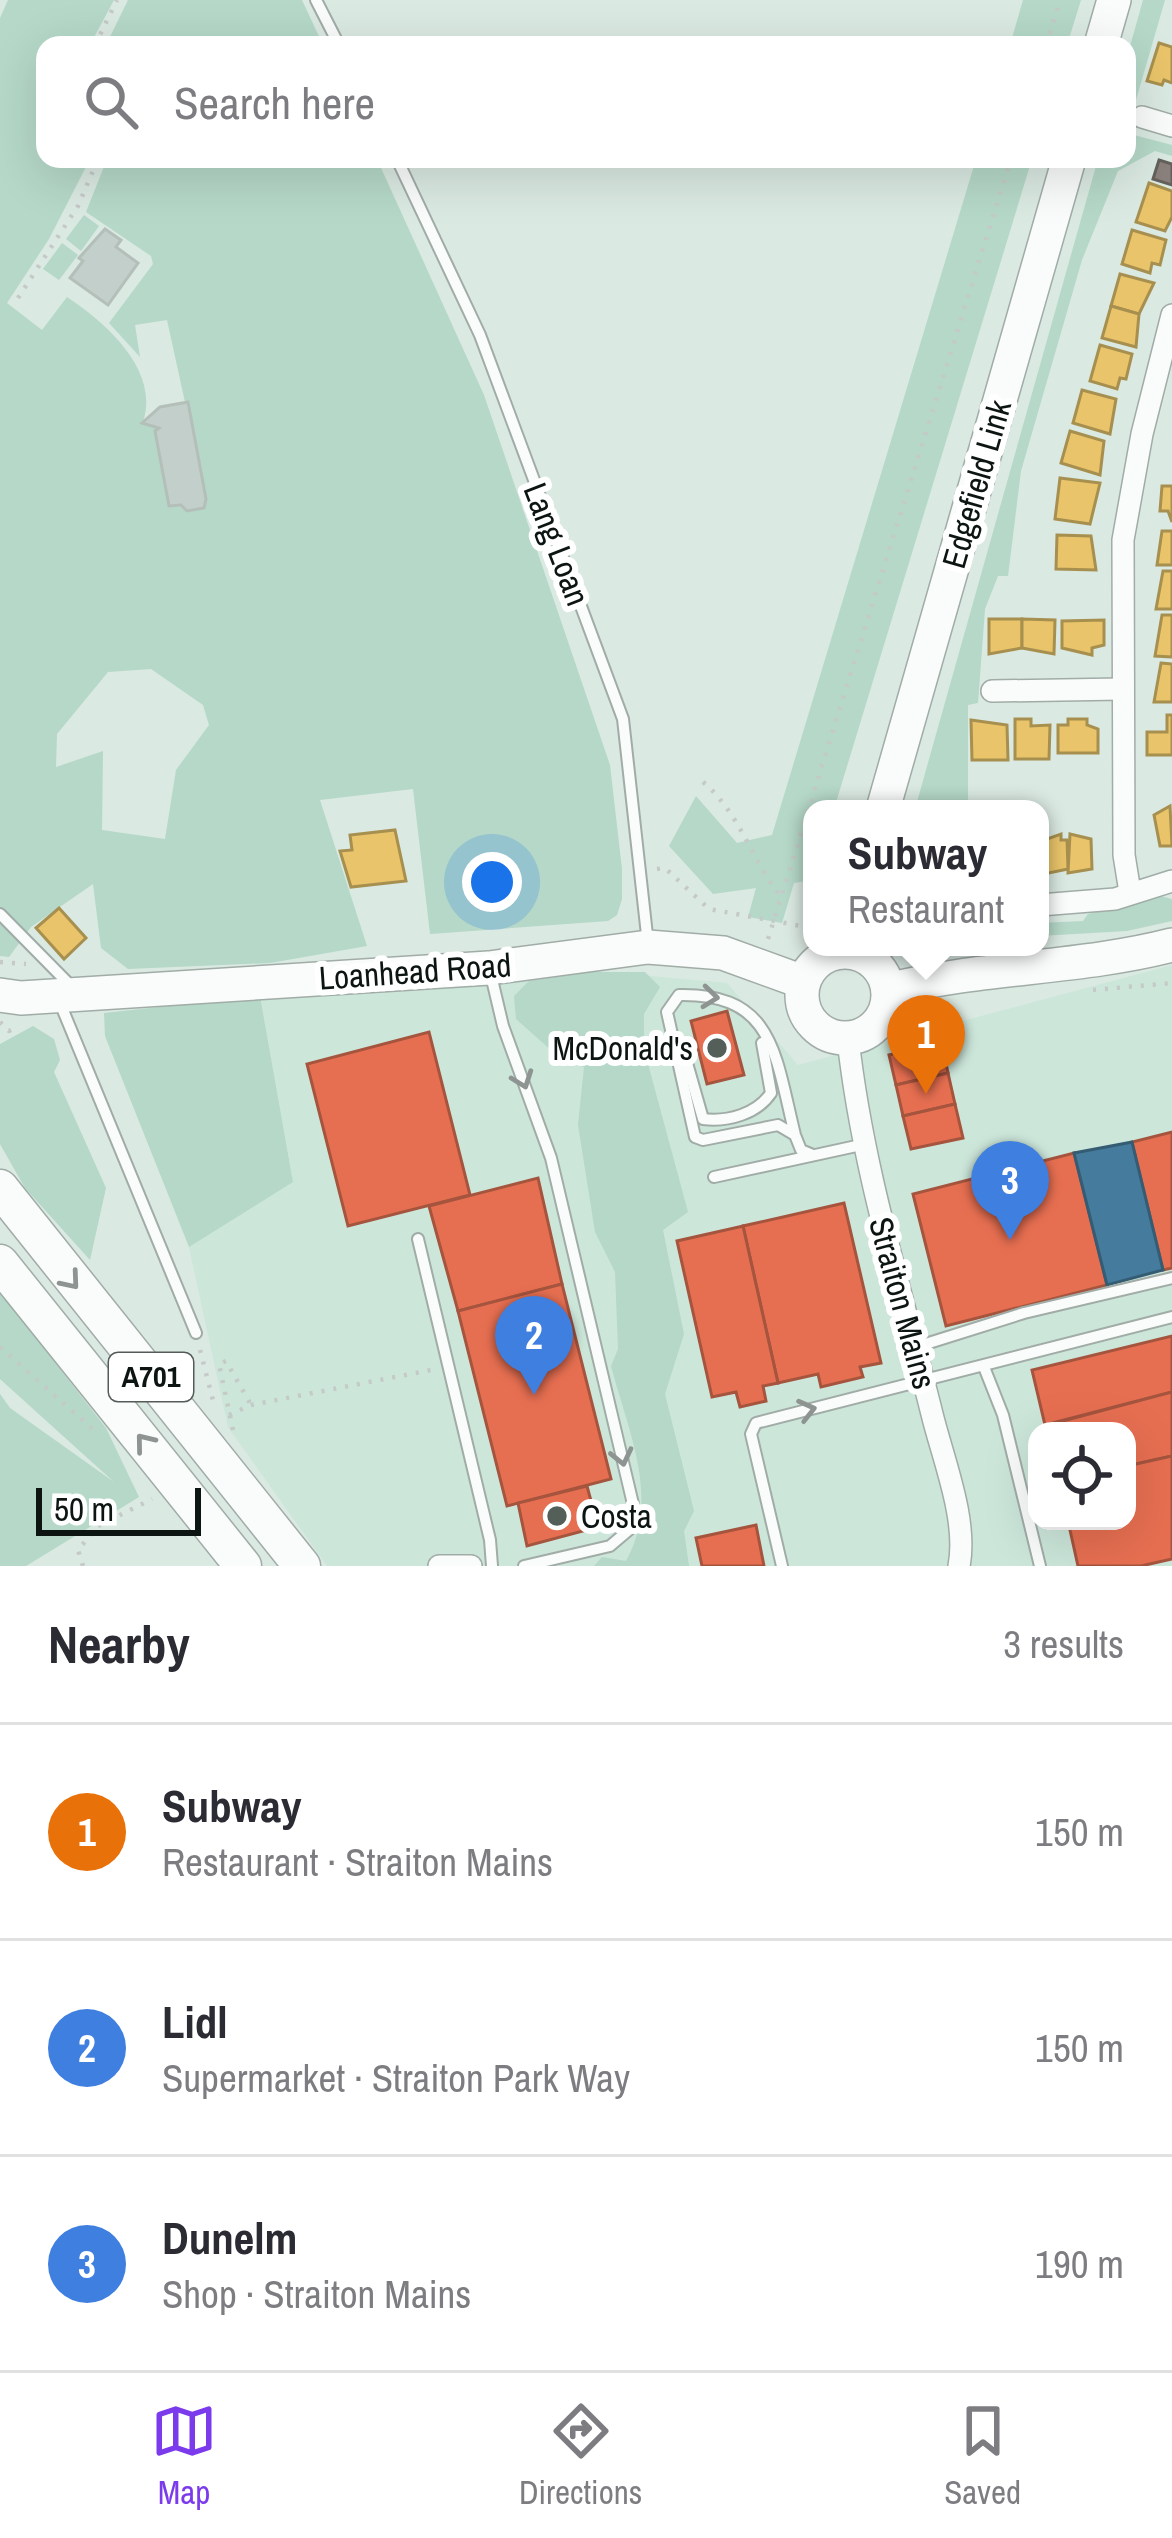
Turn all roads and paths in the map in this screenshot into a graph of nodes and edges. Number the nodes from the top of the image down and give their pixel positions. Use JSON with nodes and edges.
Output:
{"nodes":[{"id":1,"x":117,"y":0,"type":"edge"},
{"id":2,"x":316,"y":0,"type":"edge"},
{"id":3,"x":1060,"y":0,"type":"edge"},
{"id":4,"x":1114,"y":0,"type":"edge"},
{"id":5,"x":99,"y":36,"type":"edge"},
{"id":6,"x":334,"y":36,"type":"edge"},
{"id":7,"x":1049,"y":36,"type":"edge"},
{"id":8,"x":1104,"y":36,"type":"edge"},
{"id":9,"x":1142,"y":117,"type":"dead end"},
{"id":10,"x":1172,"y":126,"type":"edge"},
{"id":11,"x":94,"y":168,"type":"edge"},
{"id":12,"x":402,"y":168,"type":"edge"},
{"id":13,"x":1007,"y":168,"type":"edge"},
{"id":14,"x":1066,"y":168,"type":"edge"},
{"id":15,"x":18,"y":298,"type":"dead end"},
{"id":16,"x":1172,"y":315,"type":"edge"},
{"id":17,"x":1167,"y":355,"type":"edge"},
{"id":18,"x":1122,"y":689,"type":"junction"},
{"id":19,"x":992,"y":691,"type":"dead end"},
{"id":20,"x":703,"y":782,"type":"dead end"},
{"id":21,"x":810,"y":800,"type":"edge"},
{"id":22,"x":886,"y":800,"type":"edge"},
{"id":23,"x":803,"y":822,"type":"edge"},
{"id":24,"x":640,"y":869,"type":"junction"},
{"id":25,"x":1172,"y":881,"type":"edge"},
{"id":26,"x":1130,"y":892,"type":"junction"},
{"id":27,"x":780,"y":896,"type":"junction"},
{"id":28,"x":1049,"y":905,"type":"edge"},
{"id":29,"x":0,"y":914,"type":"edge"},
{"id":30,"x":774,"y":925,"type":"junction"},
{"id":31,"x":803,"y":927,"type":"edge"},
{"id":32,"x":1172,"y":945,"type":"edge"},
{"id":33,"x":648,"y":947,"type":"junction"},
{"id":34,"x":829,"y":956,"type":"edge"},
{"id":35,"x":862,"y":956,"type":"edge"},
{"id":36,"x":0,"y":962,"type":"edge"},
{"id":37,"x":756,"y":966,"type":"junction"},
{"id":38,"x":490,"y":968,"type":"junction"},
{"id":39,"x":59,"y":982,"type":"junction"},
{"id":40,"x":803,"y":982,"type":"junction"},
{"id":41,"x":888,"y":990,"type":"junction"},
{"id":42,"x":7,"y":1004,"type":"edge"},
{"id":43,"x":762,"y":1028,"type":"junction"},
{"id":44,"x":671,"y":1039,"type":"junction"},
{"id":45,"x":848,"y":1039,"type":"junction"},
{"id":46,"x":795,"y":1135,"type":"junction"},
{"id":47,"x":861,"y":1144,"type":"junction"},
{"id":48,"x":813,"y":1155,"type":"junction"},
{"id":49,"x":714,"y":1177,"type":"dead end"},
{"id":50,"x":0,"y":1188,"type":"edge"},
{"id":51,"x":418,"y":1239,"type":"dead end"},
{"id":52,"x":0,"y":1263,"type":"edge"},
{"id":53,"x":1172,"y":1278,"type":"edge"},
{"id":54,"x":1172,"y":1316,"type":"edge"},
{"id":55,"x":196,"y":1333,"type":"dead end"},
{"id":56,"x":916,"y":1347,"type":"junction"},
{"id":57,"x":448,"y":1366,"type":"junction"},
{"id":58,"x":984,"y":1367,"type":"junction"},
{"id":59,"x":923,"y":1380,"type":"junction"},
{"id":60,"x":251,"y":1405,"type":"junction"},
{"id":61,"x":230,"y":1415,"type":"junction"},
{"id":62,"x":235,"y":1439,"type":"dead end"},
{"id":63,"x":177,"y":1483,"type":"junction"},
{"id":64,"x":83,"y":1566,"type":"edge"},
{"id":65,"x":243,"y":1566,"type":"edge"},
{"id":66,"x":302,"y":1566,"type":"edge"},
{"id":67,"x":439,"y":1566,"type":"edge"},
{"id":68,"x":471,"y":1566,"type":"edge"},
{"id":69,"x":492,"y":1566,"type":"edge"},
{"id":70,"x":524,"y":1566,"type":"edge"},
{"id":71,"x":782,"y":1566,"type":"edge"},
{"id":72,"x":959,"y":1566,"type":"edge"},
{"id":73,"x":1040,"y":1566,"type":"edge"}],
"edges":[{"from":1,"to":5,"type":"path"},
{"from":2,"to":6,"type":"lane"},
{"from":3,"to":7,"type":"path"},
{"from":4,"to":8,"type":"main road"},
{"from":9,"to":10,"type":"street"},
{"from":11,"to":15,"type":"path"},
{"from":12,"to":24,"type":"lane","name":"Lang Loan"},
{"from":13,"to":21,"type":"path"},
{"from":14,"to":22,"type":"main road","name":"Edgefield Link"},
{"from":16,"to":17,"type":"street"},
{"from":17,"to":18,"type":"street"},
{"from":18,"to":19,"type":"street"},
{"from":18,"to":26,"type":"street"},
{"from":20,"to":27,"type":"path"},
{"from":23,"to":27,"type":"path"},
{"from":24,"to":30,"type":"path"},
{"from":24,"to":33,"type":"lane","name":"Lang Loan"},
{"from":25,"to":26,"type":"street"},
{"from":26,"to":28,"type":"street"},
{"from":27,"to":30,"type":"path"},
{"from":29,"to":39,"type":"lane"},
{"from":30,"to":31,"type":"path"},
{"from":30,"to":37,"type":"path"},
{"from":32,"to":41,"type":"main road"},
{"from":33,"to":37,"type":"main road","name":"Loanhead Road"},
{"from":33,"to":38,"type":"main road","name":"Loanhead Road"},
{"from":34,"to":40,"type":"main road"},
{"from":35,"to":41,"type":"main road"},
{"from":36,"to":39,"type":"path"},
{"from":37,"to":40,"type":"main road","name":"Loanhead Road"},
{"from":38,"to":39,"type":"main road","name":"Loanhead Road"},
{"from":38,"to":70,"type":"lane","one_way":true},
{"from":39,"to":42,"type":"main road","name":"Loanhead Road"},
{"from":39,"to":55,"type":"lane"},
{"from":40,"to":45,"type":"main road"},
{"from":41,"to":45,"type":"main road"},
{"from":44,"to":43,"type":"lane","one_way":true},
{"from":43,"to":44,"type":"lane"},
{"from":43,"to":46,"type":"lane"},
{"from":44,"to":46,"type":"lane"},
{"from":45,"to":47,"type":"street","name":"Straiton Mains"},
{"from":46,"to":48,"type":"lane"},
{"from":47,"to":48,"type":"lane"},
{"from":47,"to":56,"type":"street","name":"Straiton Mains"},
{"from":48,"to":49,"type":"lane"},
{"from":50,"to":66,"type":"main road","number":"A701","one_way":true},
{"from":51,"to":57,"type":"lane"},
{"from":63,"to":52,"type":"main road","number":"A701","one_way":true},
{"from":53,"to":56,"type":"lane"},
{"from":54,"to":58,"type":"lane"},
{"from":56,"to":59,"type":"street","name":"Straiton Mains"},
{"from":57,"to":60,"type":"path"},
{"from":57,"to":69,"type":"lane"},
{"from":58,"to":59,"type":"lane"},
{"from":58,"to":73,"type":"lane"},
{"from":71,"to":59,"type":"lane","one_way":true},
{"from":59,"to":72,"type":"street","name":"Straiton Mains"},
{"from":60,"to":61,"type":"path"},
{"from":60,"to":61,"type":"path"},
{"from":61,"to":62,"type":"path"},
{"from":63,"to":64,"type":"path"},
{"from":63,"to":65,"type":"main road","number":"A701"},
{"from":67,"to":68,"type":"street"}]}
